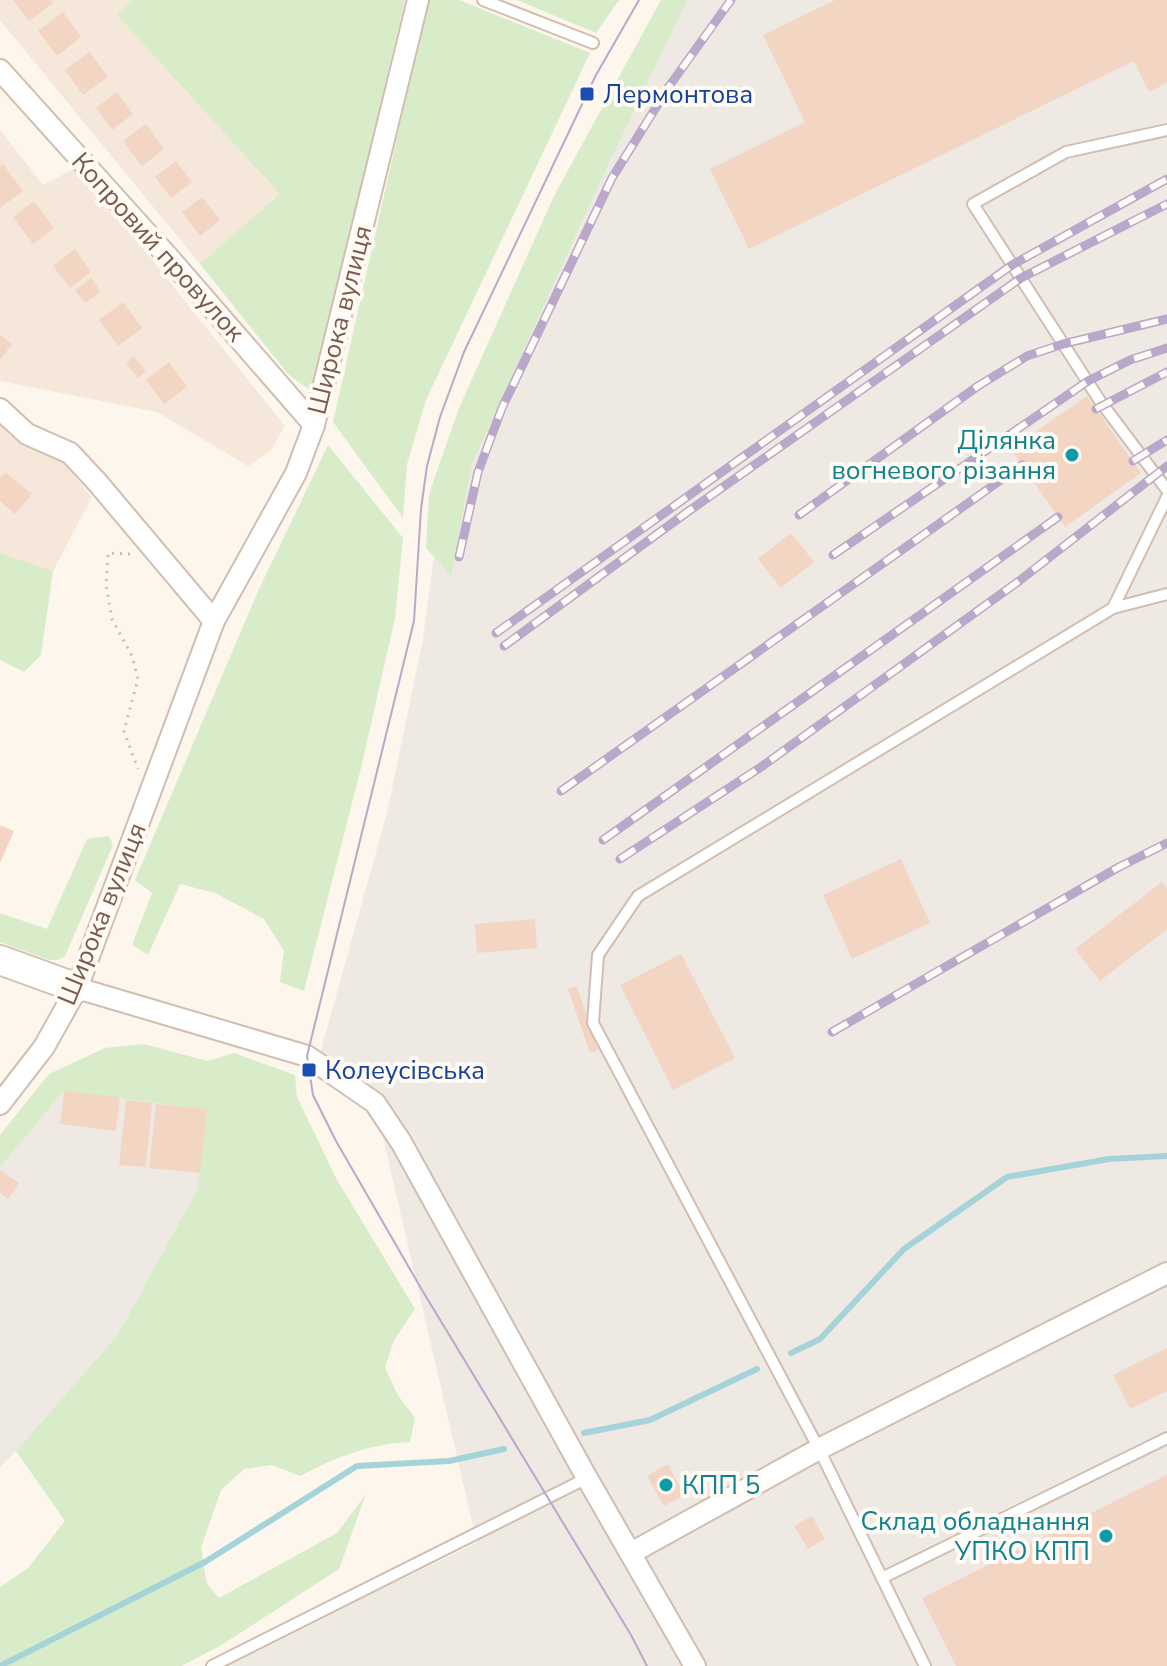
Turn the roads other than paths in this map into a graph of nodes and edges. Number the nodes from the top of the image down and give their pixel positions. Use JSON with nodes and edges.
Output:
{"nodes":[{"id":1,"x":418,"y":0,"type":"edge"},
{"id":2,"x":483,"y":0,"type":"edge"},
{"id":3,"x":593,"y":43,"type":"dead end"},
{"id":4,"x":0,"y":70,"type":"edge"},
{"id":5,"x":1167,"y":130,"type":"edge"},
{"id":6,"x":0,"y":409,"type":"edge"},
{"id":7,"x":314,"y":425,"type":"junction"},
{"id":8,"x":1167,"y":490,"type":"edge"},
{"id":9,"x":1167,"y":497,"type":"edge"},
{"id":10,"x":1167,"y":594,"type":"edge"},
{"id":11,"x":1113,"y":608,"type":"junction"},
{"id":12,"x":214,"y":621,"type":"junction"},
{"id":13,"x":0,"y":960,"type":"edge"},
{"id":14,"x":77,"y":988,"type":"junction"},
{"id":15,"x":0,"y":1104,"type":"edge"},
{"id":16,"x":1167,"y":1273,"type":"edge"},
{"id":17,"x":1167,"y":1438,"type":"edge"},
{"id":18,"x":819,"y":1449,"type":"junction"},
{"id":19,"x":587,"y":1478,"type":"junction"},
{"id":20,"x":631,"y":1553,"type":"junction"},
{"id":21,"x":882,"y":1578,"type":"junction"},
{"id":22,"x":212,"y":1666,"type":"edge"},
{"id":23,"x":695,"y":1666,"type":"edge"},
{"id":24,"x":925,"y":1666,"type":"edge"}],
"edges":[{"from":1,"to":7,"type":"street","name":"Широка вулиця"},
{"from":2,"to":3,"type":"lane"},
{"from":4,"to":7,"type":"street","name":"Копровий провулок"},
{"from":5,"to":8,"type":"lane"},
{"from":6,"to":12,"type":"street"},
{"from":7,"to":12,"type":"street","name":"Широка вулиця"},
{"from":9,"to":11,"type":"lane"},
{"from":10,"to":11,"type":"lane"},
{"from":11,"to":18,"type":"lane"},
{"from":12,"to":14,"type":"street","name":"Широка вулиця"},
{"from":13,"to":14,"type":"street"},
{"from":14,"to":15,"type":"street","name":"Широка вулиця"},
{"from":14,"to":19,"type":"street"},
{"from":16,"to":18,"type":"street"},
{"from":17,"to":21,"type":"lane"},
{"from":18,"to":20,"type":"street"},
{"from":18,"to":21,"type":"lane"},
{"from":19,"to":20,"type":"street"},
{"from":19,"to":22,"type":"lane"},
{"from":20,"to":23,"type":"street"},
{"from":21,"to":24,"type":"lane"}]}
